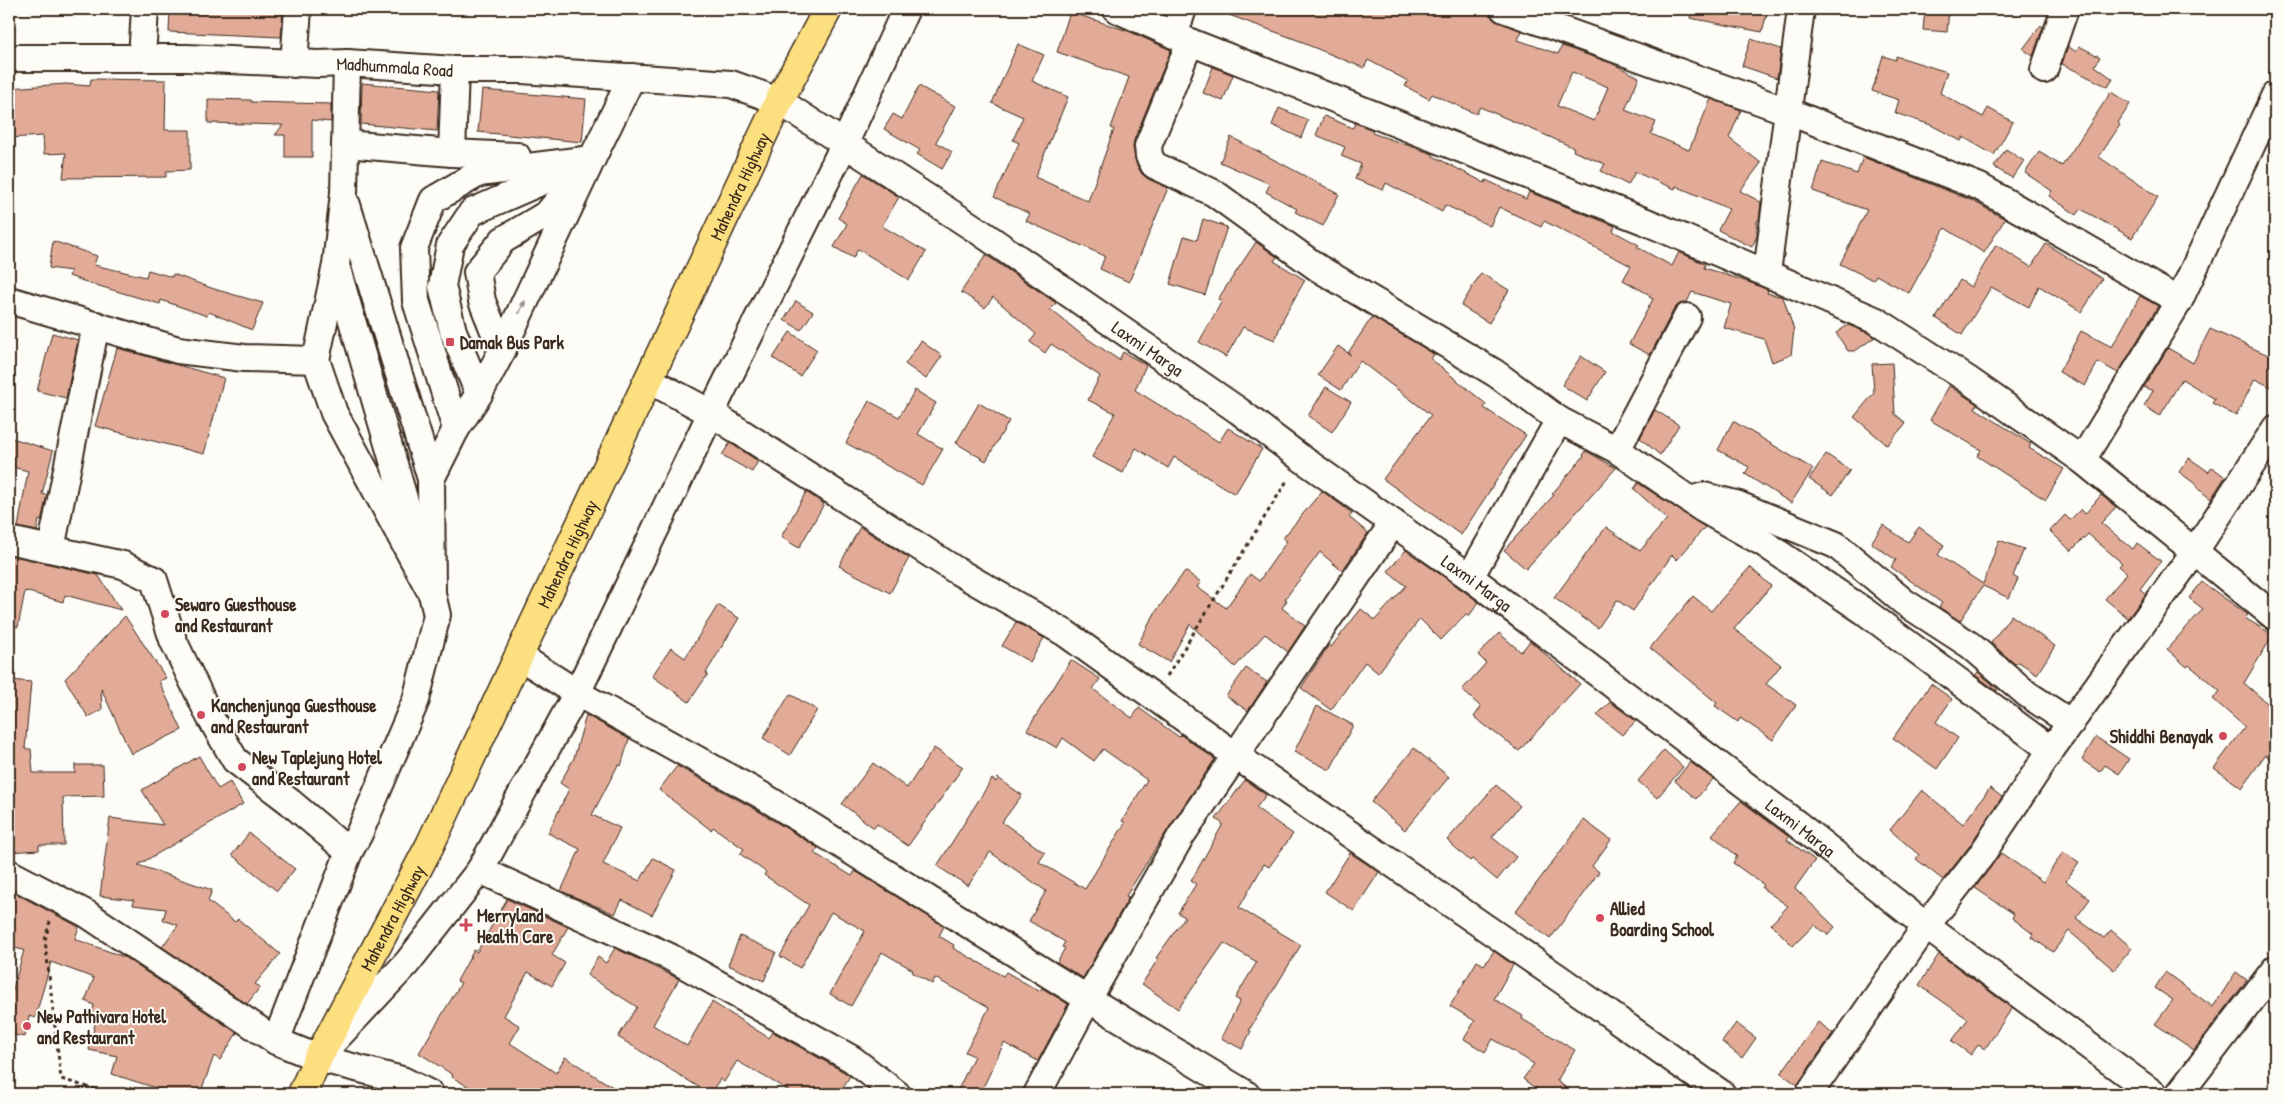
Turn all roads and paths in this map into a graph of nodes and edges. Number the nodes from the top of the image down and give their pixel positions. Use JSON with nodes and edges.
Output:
{"nodes":[{"id":1,"x":144,"y":9,"type":"edge"},
{"id":2,"x":298,"y":9,"type":"edge"},
{"id":3,"x":828,"y":9,"type":"edge"},
{"id":4,"x":906,"y":9,"type":"edge"},
{"id":5,"x":1116,"y":9,"type":"edge"},
{"id":6,"x":1183,"y":9,"type":"edge"},
{"id":7,"x":1504,"y":9,"type":"edge"},
{"id":8,"x":1802,"y":9,"type":"edge"},
{"id":9,"x":2065,"y":9,"type":"edge"},
{"id":10,"x":1182,"y":38,"type":"junction"},
{"id":11,"x":9,"y":58,"type":"edge"},
{"id":12,"x":142,"y":58,"type":"junction"},
{"id":13,"x":347,"y":63,"type":"junction"},
{"id":14,"x":294,"y":64,"type":"junction"},
{"id":15,"x":455,"y":70,"type":"junction"},
{"id":16,"x":2044,"y":70,"type":"dead end"},
{"id":17,"x":632,"y":77,"type":"junction"},
{"id":18,"x":2275,"y":96,"type":"edge"},
{"id":19,"x":779,"y":101,"type":"junction"},
{"id":20,"x":1787,"y":111,"type":"junction"},
{"id":21,"x":345,"y":144,"type":"junction"},
{"id":22,"x":845,"y":144,"type":"junction"},
{"id":23,"x":452,"y":153,"type":"junction"},
{"id":24,"x":592,"y":159,"type":"junction"},
{"id":25,"x":344,"y":193,"type":"junction"},
{"id":26,"x":336,"y":266,"type":"junction"},
{"id":27,"x":1767,"y":273,"type":"junction"},
{"id":28,"x":9,"y":300,"type":"edge"},
{"id":29,"x":2179,"y":301,"type":"junction"},
{"id":30,"x":1687,"y":317,"type":"dead end"},
{"id":31,"x":96,"y":325,"type":"junction"},
{"id":32,"x":502,"y":351,"type":"junction"},
{"id":33,"x":316,"y":360,"type":"junction"},
{"id":34,"x":650,"y":380,"type":"junction"},
{"id":35,"x":479,"y":394,"type":"junction"},
{"id":36,"x":711,"y":412,"type":"junction"},
{"id":37,"x":1559,"y":420,"type":"junction"},
{"id":38,"x":2275,"y":428,"type":"edge"},
{"id":39,"x":456,"y":429,"type":"junction"},
{"id":40,"x":1617,"y":450,"type":"junction"},
{"id":41,"x":1301,"y":458,"type":"junction"},
{"id":42,"x":2082,"y":460,"type":"junction"},
{"id":43,"x":431,"y":479,"type":"junction"},
{"id":44,"x":1691,"y":500,"type":"junction"},
{"id":45,"x":1393,"y":523,"type":"junction"},
{"id":46,"x":9,"y":540,"type":"edge"},
{"id":47,"x":51,"y":549,"type":"junction"},
{"id":48,"x":2195,"y":551,"type":"junction"},
{"id":49,"x":1470,"y":577,"type":"junction"},
{"id":50,"x":432,"y":594,"type":"junction"},
{"id":51,"x":2275,"y":617,"type":"edge"},
{"id":52,"x":519,"y":656,"type":"junction"},
{"id":53,"x":577,"y":693,"type":"junction"},
{"id":54,"x":1155,"y":696,"type":"junction"},
{"id":55,"x":2071,"y":723,"type":"junction"},
{"id":56,"x":2051,"y":750,"type":"junction"},
{"id":57,"x":1235,"y":755,"type":"junction"},
{"id":58,"x":349,"y":852,"type":"junction"},
{"id":59,"x":480,"y":870,"type":"junction"},
{"id":60,"x":9,"y":873,"type":"edge"},
{"id":61,"x":57,"y":897,"type":"junction"},
{"id":62,"x":1926,"y":926,"type":"junction"},
{"id":63,"x":2275,"y":969,"type":"edge"},
{"id":64,"x":1088,"y":999,"type":"junction"},
{"id":65,"x":276,"y":1041,"type":"junction"},
{"id":66,"x":318,"y":1058,"type":"junction"},
{"id":67,"x":111,"y":1094,"type":"edge"},
{"id":68,"x":302,"y":1094,"type":"edge"},
{"id":69,"x":430,"y":1094,"type":"edge"},
{"id":70,"x":897,"y":1094,"type":"edge"},
{"id":71,"x":1037,"y":1094,"type":"edge"},
{"id":72,"x":1246,"y":1094,"type":"edge"},
{"id":73,"x":1722,"y":1094,"type":"edge"},
{"id":74,"x":1809,"y":1094,"type":"edge"},
{"id":75,"x":2154,"y":1094,"type":"edge"},
{"id":76,"x":2179,"y":1094,"type":"edge"}],
"edges":[{"from":1,"to":12,"type":"street"},
{"from":2,"to":14,"type":"street"},
{"from":3,"to":19,"type":"highway","name":"Mahendra Highway"},
{"from":4,"to":22,"type":"street"},
{"from":5,"to":10,"type":"street"},
{"from":6,"to":10,"type":"street"},
{"from":7,"to":20,"type":"street"},
{"from":8,"to":20,"type":"street"},
{"from":9,"to":16,"type":"street"},
{"from":10,"to":27,"type":"street"},
{"from":10,"to":37,"type":"street"},
{"from":11,"to":12,"type":"street","name":"Madhummala Road"},
{"from":12,"to":14,"type":"street","name":"Madhummala Road"},
{"from":13,"to":14,"type":"street","name":"Madhummala Road"},
{"from":13,"to":15,"type":"street","name":"Madhummala Road"},
{"from":13,"to":21,"type":"street"},
{"from":15,"to":17,"type":"street","name":"Madhummala Road"},
{"from":15,"to":23,"type":"street"},
{"from":17,"to":19,"type":"street","name":"Madhummala Road"},
{"from":17,"to":24,"type":"street"},
{"from":18,"to":29,"type":"street"},
{"from":19,"to":22,"type":"street","name":"Laxmi Marga"},
{"from":19,"to":34,"type":"highway","name":"Mahendra Highway"},
{"from":20,"to":27,"type":"street"},
{"from":20,"to":29,"type":"street"},
{"from":21,"to":23,"type":"street"},
{"from":21,"to":25,"type":"street"},
{"from":22,"to":36,"type":"street"},
{"from":22,"to":41,"type":"street","name":"Laxmi Marga"},
{"from":23,"to":24,"type":"street"},
{"from":32,"to":24,"type":"street","one_way":true},
{"from":24,"to":32,"type":"street"},
{"from":24,"to":35,"type":"street"},
{"from":24,"to":39,"type":"street"},
{"from":25,"to":26,"type":"street"},
{"from":25,"to":43,"type":"street"},
{"from":26,"to":33,"type":"street"},
{"from":26,"to":50,"type":"street"},
{"from":27,"to":42,"type":"street"},
{"from":28,"to":31,"type":"street"},
{"from":29,"to":42,"type":"street"},
{"from":30,"to":40,"type":"street"},
{"from":31,"to":33,"type":"street"},
{"from":31,"to":47,"type":"street"},
{"from":32,"to":35,"type":"street"},
{"from":33,"to":50,"type":"street"},
{"from":34,"to":36,"type":"street"},
{"from":34,"to":52,"type":"highway","name":"Mahendra Highway"},
{"from":35,"to":39,"type":"street"},
{"from":36,"to":53,"type":"street"},
{"from":36,"to":54,"type":"street"},
{"from":37,"to":40,"type":"street"},
{"from":37,"to":49,"type":"street"},
{"from":38,"to":48,"type":"street"},
{"from":39,"to":43,"type":"street"},
{"from":40,"to":44,"type":"street"},
{"from":41,"to":45,"type":"street","name":"Laxmi Marga"},
{"from":41,"to":54,"type":"path"},
{"from":42,"to":48,"type":"street"},
{"from":43,"to":50,"type":"street"},
{"from":44,"to":55,"type":"street"},
{"from":44,"to":56,"type":"street"},
{"from":45,"to":49,"type":"street","name":"Laxmi Marga"},
{"from":45,"to":57,"type":"street"},
{"from":46,"to":47,"type":"street"},
{"from":47,"to":58,"type":"street"},
{"from":48,"to":51,"type":"street"},
{"from":48,"to":55,"type":"street"},
{"from":49,"to":62,"type":"street","name":"Laxmi Marga"},
{"from":50,"to":58,"type":"street"},
{"from":52,"to":53,"type":"street"},
{"from":52,"to":66,"type":"highway","name":"Mahendra Highway"},
{"from":53,"to":59,"type":"street"},
{"from":53,"to":64,"type":"street"},
{"from":54,"to":57,"type":"street"},
{"from":55,"to":56,"type":"street"},
{"from":56,"to":62,"type":"street"},
{"from":57,"to":64,"type":"street"},
{"from":57,"to":73,"type":"street"},
{"from":58,"to":65,"type":"street"},
{"from":59,"to":66,"type":"street"},
{"from":59,"to":70,"type":"street"},
{"from":60,"to":61,"type":"street"},
{"from":61,"to":65,"type":"street"},
{"from":61,"to":67,"type":"path"},
{"from":62,"to":74,"type":"street"},
{"from":62,"to":75,"type":"street","name":"Laxmi Marga"},
{"from":63,"to":76,"type":"street"},
{"from":64,"to":71,"type":"street"},
{"from":64,"to":72,"type":"street"},
{"from":65,"to":66,"type":"street"},
{"from":66,"to":68,"type":"highway","name":"Mahendra Highway"},
{"from":66,"to":69,"type":"street"}]}
